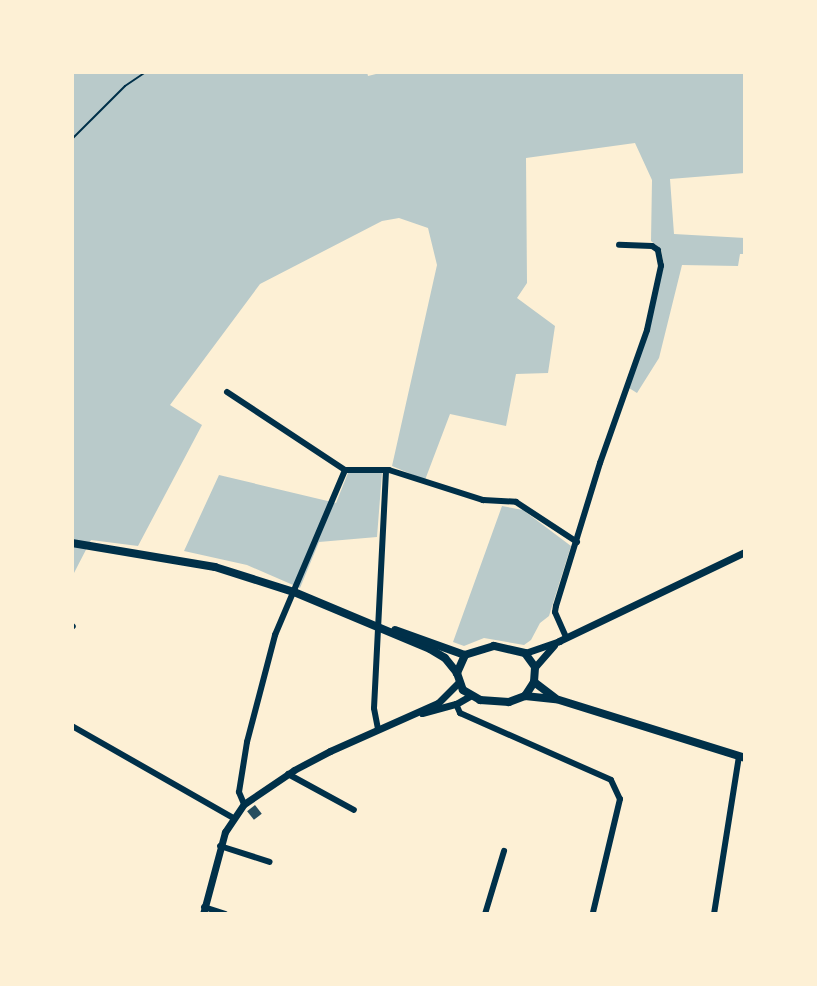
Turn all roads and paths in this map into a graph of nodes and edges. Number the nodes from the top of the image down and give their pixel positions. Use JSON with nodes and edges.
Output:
{"nodes":[{"id":1,"x":146,"y":72,"type":"edge"},
{"id":2,"x":72,"y":139,"type":"edge"},
{"id":3,"x":619,"y":245,"type":"dead end"},
{"id":4,"x":227,"y":392,"type":"dead end"},
{"id":5,"x":345,"y":470,"type":"junction"},
{"id":6,"x":386,"y":470,"type":"junction"},
{"id":7,"x":577,"y":542,"type":"junction"},
{"id":8,"x":72,"y":543,"type":"edge"},
{"id":9,"x":745,"y":552,"type":"edge"},
{"id":10,"x":294,"y":592,"type":"junction"},
{"id":11,"x":382,"y":627,"type":"junction"},
{"id":12,"x":562,"y":639,"type":"junction"},
{"id":13,"x":525,"y":653,"type":"junction"},
{"id":14,"x":465,"y":655,"type":"junction"},
{"id":15,"x":535,"y":667,"type":"junction"},
{"id":16,"x":458,"y":678,"type":"junction"},
{"id":17,"x":534,"y":682,"type":"junction"},
{"id":18,"x":470,"y":696,"type":"junction"},
{"id":19,"x":525,"y":696,"type":"junction"},
{"id":20,"x":556,"y":699,"type":"junction"},
{"id":21,"x":456,"y":704,"type":"junction"},
{"id":22,"x":412,"y":714,"type":"junction"},
{"id":23,"x":72,"y":726,"type":"edge"},
{"id":24,"x":378,"y":729,"type":"junction"},
{"id":25,"x":742,"y":757,"type":"edge"},
{"id":26,"x":288,"y":774,"type":"junction"},
{"id":27,"x":244,"y":804,"type":"junction"},
{"id":28,"x":354,"y":810,"type":"dead end"},
{"id":29,"x":233,"y":818,"type":"junction"},
{"id":30,"x":219,"y":846,"type":"junction"},
{"id":31,"x":504,"y":851,"type":"dead end"},
{"id":32,"x":270,"y":862,"type":"dead end"},
{"id":33,"x":204,"y":911,"type":"edge"},
{"id":34,"x":593,"y":912,"type":"dead end"},
{"id":35,"x":225,"y":914,"type":"edge"},
{"id":36,"x":485,"y":914,"type":"edge"},
{"id":37,"x":714,"y":914,"type":"edge"}],
"edges":[{"from":1,"to":2,"type":"path"},
{"from":3,"to":7,"type":"street"},
{"from":4,"to":5,"type":"street"},
{"from":5,"to":6,"type":"street"},
{"from":5,"to":10,"type":"street"},
{"from":6,"to":7,"type":"street"},
{"from":6,"to":11,"type":"street"},
{"from":7,"to":12,"type":"street"},
{"from":8,"to":10,"type":"main road"},
{"from":9,"to":12,"type":"street"},
{"from":10,"to":11,"type":"main road"},
{"from":10,"to":27,"type":"street"},
{"from":11,"to":14,"type":"main road"},
{"from":11,"to":16,"type":"main road"},
{"from":11,"to":24,"type":"street"},
{"from":12,"to":13,"type":"street"},
{"from":12,"to":15,"type":"street"},
{"from":13,"to":14,"type":"main road"},
{"from":13,"to":15,"type":"main road"},
{"from":14,"to":16,"type":"main road"},
{"from":15,"to":17,"type":"main road"},
{"from":16,"to":18,"type":"main road"},
{"from":16,"to":22,"type":"street"},
{"from":17,"to":19,"type":"main road"},
{"from":17,"to":20,"type":"main road"},
{"from":18,"to":19,"type":"main road"},
{"from":18,"to":21,"type":"street"},
{"from":19,"to":20,"type":"main road"},
{"from":20,"to":25,"type":"main road"},
{"from":21,"to":22,"type":"street"},
{"from":21,"to":34,"type":"street"},
{"from":22,"to":24,"type":"street"},
{"from":23,"to":29,"type":"street"},
{"from":24,"to":26,"type":"street"},
{"from":25,"to":37,"type":"street"},
{"from":26,"to":27,"type":"street"},
{"from":26,"to":28,"type":"street"},
{"from":27,"to":29,"type":"street"},
{"from":29,"to":30,"type":"street"},
{"from":30,"to":32,"type":"street"},
{"from":30,"to":33,"type":"street"},
{"from":31,"to":36,"type":"street"},
{"from":33,"to":35,"type":"street"}]}
